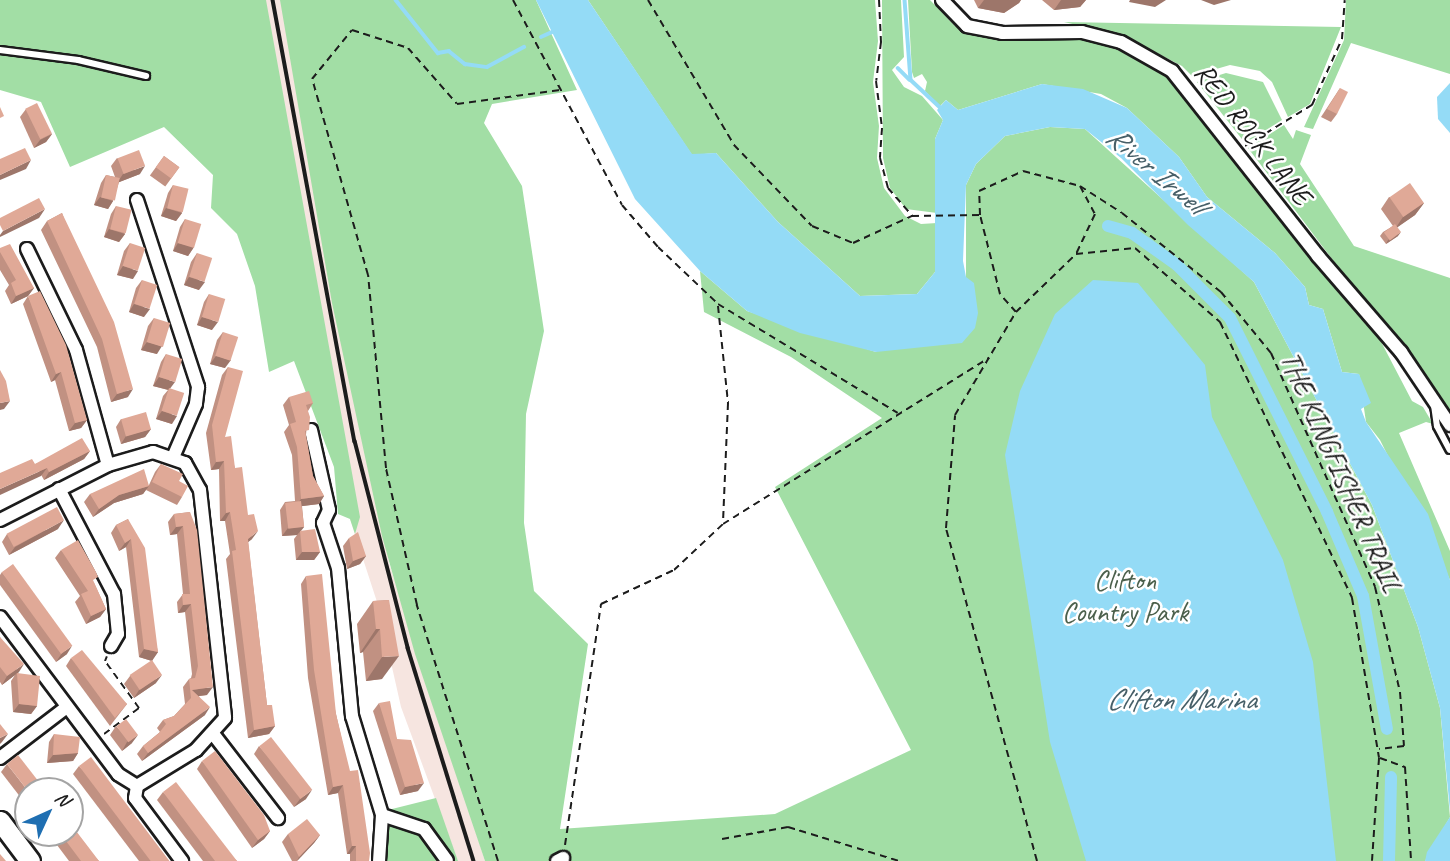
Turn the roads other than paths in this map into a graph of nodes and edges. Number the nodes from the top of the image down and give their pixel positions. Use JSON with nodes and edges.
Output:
{"nodes":[{"id":1,"x":942,"y":0,"type":"edge"},
{"id":2,"x":0,"y":50,"type":"edge"},
{"id":3,"x":146,"y":76,"type":"dead end"},
{"id":4,"x":136,"y":200,"type":"dead end"},
{"id":5,"x":25,"y":246,"type":"dead end"},
{"id":6,"x":1434,"y":399,"type":"junction"},
{"id":7,"x":1450,"y":425,"type":"edge"},
{"id":8,"x":311,"y":430,"type":"edge"},
{"id":9,"x":1450,"y":450,"type":"edge"},
{"id":10,"x":174,"y":456,"type":"junction"},
{"id":11,"x":108,"y":465,"type":"junction"},
{"id":12,"x":59,"y":489,"type":"junction"},
{"id":13,"x":0,"y":520,"type":"edge"},
{"id":14,"x":0,"y":617,"type":"edge"},
{"id":15,"x":111,"y":646,"type":"road end"},
{"id":16,"x":67,"y":706,"type":"junction"},
{"id":17,"x":214,"y":735,"type":"junction"},
{"id":18,"x":0,"y":758,"type":"edge"},
{"id":19,"x":137,"y":786,"type":"junction"},
{"id":20,"x":382,"y":815,"type":"junction"},
{"id":21,"x":0,"y":821,"type":"edge"},
{"id":22,"x":280,"y":821,"type":"dead end"},
{"id":23,"x":30,"y":861,"type":"edge"},
{"id":24,"x":182,"y":861,"type":"edge"},
{"id":25,"x":379,"y":861,"type":"edge"},
{"id":26,"x":447,"y":861,"type":"edge"}],
"edges":[{"from":1,"to":6,"type":"street","name":"RED ROCK LANE"},
{"from":2,"to":3,"type":"lane"},
{"from":4,"to":10,"type":"street"},
{"from":5,"to":11,"type":"street"},
{"from":6,"to":7,"type":"street","name":"RED ROCK LANE"},
{"from":6,"to":9,"type":"lane"},
{"from":8,"to":20,"type":"street"},
{"from":10,"to":11,"type":"street"},
{"from":10,"to":17,"type":"street"},
{"from":11,"to":12,"type":"street"},
{"from":12,"to":13,"type":"street"},
{"from":12,"to":15,"type":"street"},
{"from":14,"to":16,"type":"street"},
{"from":16,"to":18,"type":"street"},
{"from":16,"to":19,"type":"street"},
{"from":17,"to":19,"type":"street"},
{"from":17,"to":22,"type":"street"},
{"from":19,"to":24,"type":"street"},
{"from":20,"to":25,"type":"street"},
{"from":20,"to":26,"type":"street"},
{"from":21,"to":23,"type":"main road"}]}
